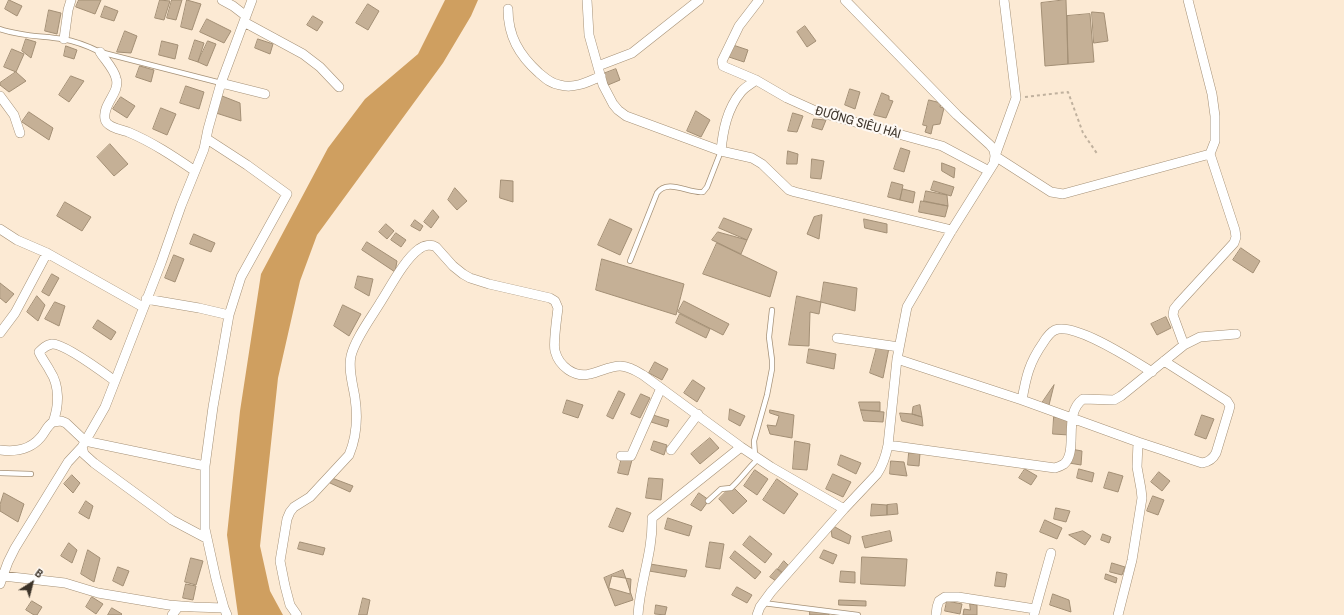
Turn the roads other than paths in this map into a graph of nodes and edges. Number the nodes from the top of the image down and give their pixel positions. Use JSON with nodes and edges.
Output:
{"nodes":[{"id":1,"x":71,"y":0,"type":"edge"},
{"id":2,"x":222,"y":0,"type":"edge"},
{"id":3,"x":252,"y":0,"type":"edge"},
{"id":4,"x":587,"y":0,"type":"edge"},
{"id":5,"x":699,"y":0,"type":"edge"},
{"id":6,"x":759,"y":0,"type":"edge"},
{"id":7,"x":845,"y":0,"type":"edge"},
{"id":8,"x":1004,"y":0,"type":"edge"},
{"id":9,"x":1188,"y":0,"type":"edge"},
{"id":10,"x":508,"y":9,"type":"dead end"},
{"id":11,"x":245,"y":19,"type":"junction"},
{"id":12,"x":0,"y":29,"type":"edge"},
{"id":13,"x":64,"y":39,"type":"junction"},
{"id":14,"x":100,"y":52,"type":"junction"},
{"id":15,"x":598,"y":66,"type":"junction"},
{"id":16,"x":601,"y":76,"type":"junction"},
{"id":17,"x":756,"y":80,"type":"junction"},
{"id":18,"x":221,"y":83,"type":"junction"},
{"id":19,"x":339,"y":87,"type":"dead end"},
{"id":20,"x":265,"y":94,"type":"dead end"},
{"id":21,"x":0,"y":96,"type":"edge"},
{"id":22,"x":20,"y":133,"type":"dead end"},
{"id":23,"x":207,"y":139,"type":"junction"},
{"id":24,"x":721,"y":151,"type":"junction"},
{"id":25,"x":1210,"y":154,"type":"junction"},
{"id":26,"x":995,"y":156,"type":"junction"},
{"id":27,"x":195,"y":171,"type":"junction"},
{"id":28,"x":989,"y":171,"type":"junction"},
{"id":29,"x":0,"y":229,"type":"edge"},
{"id":30,"x":952,"y":230,"type":"junction"},
{"id":31,"x":47,"y":253,"type":"junction"},
{"id":32,"x":630,"y":261,"type":"dead end"},
{"id":33,"x":145,"y":303,"type":"junction"},
{"id":34,"x":772,"y":310,"type":"dead end"},
{"id":35,"x":229,"y":316,"type":"junction"},
{"id":36,"x":0,"y":334,"type":"edge"},
{"id":37,"x":1236,"y":334,"type":"dead end"},
{"id":38,"x":838,"y":338,"type":"dead end"},
{"id":39,"x":1184,"y":345,"type":"junction"},
{"id":40,"x":899,"y":347,"type":"junction"},
{"id":41,"x":897,"y":359,"type":"junction"},
{"id":42,"x":1164,"y":361,"type":"junction"},
{"id":43,"x":1152,"y":372,"type":"junction"},
{"id":44,"x":115,"y":381,"type":"junction"},
{"id":45,"x":661,"y":388,"type":"junction"},
{"id":46,"x":1022,"y":400,"type":"junction"},
{"id":47,"x":698,"y":414,"type":"junction"},
{"id":48,"x":1072,"y":418,"type":"junction"},
{"id":49,"x":53,"y":422,"type":"junction"},
{"id":50,"x":1138,"y":442,"type":"junction"},
{"id":51,"x":83,"y":444,"type":"junction"},
{"id":52,"x":888,"y":445,"type":"junction"},
{"id":53,"x":741,"y":447,"type":"junction"},
{"id":54,"x":0,"y":450,"type":"edge"},
{"id":55,"x":671,"y":450,"type":"dead end"},
{"id":56,"x":622,"y":456,"type":"dead end"},
{"id":57,"x":757,"y":458,"type":"junction"},
{"id":58,"x":205,"y":466,"type":"junction"},
{"id":59,"x":0,"y":473,"type":"edge"},
{"id":60,"x":31,"y":474,"type":"dead end"},
{"id":61,"x":708,"y":501,"type":"dead end"},
{"id":62,"x":844,"y":509,"type":"junction"},
{"id":63,"x":206,"y":538,"type":"junction"},
{"id":64,"x":1051,"y":553,"type":"dead end"},
{"id":65,"x":1,"y":578,"type":"edge"},
{"id":66,"x":763,"y":604,"type":"junction"},
{"id":67,"x":179,"y":606,"type":"junction"},
{"id":68,"x":225,"y":611,"type":"edge"},
{"id":69,"x":1034,"y":612,"type":"edge"},
{"id":70,"x":172,"y":615,"type":"edge"},
{"id":71,"x":297,"y":615,"type":"edge"},
{"id":72,"x":638,"y":615,"type":"edge"},
{"id":73,"x":757,"y":615,"type":"edge"},
{"id":74,"x":858,"y":615,"type":"edge"},
{"id":75,"x":936,"y":615,"type":"edge"},
{"id":76,"x":1118,"y":615,"type":"edge"}],
"edges":[{"from":1,"to":13,"type":"street"},
{"from":2,"to":11,"type":"street"},
{"from":3,"to":11,"type":"street"},
{"from":4,"to":15,"type":"street"},
{"from":5,"to":15,"type":"street"},
{"from":6,"to":17,"type":"street","name":"ĐƯỜNG SIÊU HÀI"},
{"from":7,"to":26,"type":"street"},
{"from":8,"to":26,"type":"street"},
{"from":9,"to":25,"type":"street"},
{"from":10,"to":16,"type":"street"},
{"from":11,"to":18,"type":"street"},
{"from":11,"to":19,"type":"street"},
{"from":12,"to":13,"type":"lane"},
{"from":13,"to":14,"type":"lane"},
{"from":14,"to":18,"type":"lane"},
{"from":14,"to":27,"type":"street"},
{"from":15,"to":16,"type":"street"},
{"from":16,"to":24,"type":"street"},
{"from":17,"to":24,"type":"street"},
{"from":17,"to":28,"type":"street","name":"ĐƯỜNG SIÊU HÀI"},
{"from":18,"to":20,"type":"street"},
{"from":18,"to":23,"type":"street"},
{"from":21,"to":22,"type":"street"},
{"from":23,"to":27,"type":"street"},
{"from":23,"to":35,"type":"street"},
{"from":24,"to":30,"type":"street"},
{"from":24,"to":32,"type":"lane"},
{"from":25,"to":26,"type":"street"},
{"from":25,"to":39,"type":"street"},
{"from":26,"to":28,"type":"street"},
{"from":27,"to":33,"type":"street"},
{"from":28,"to":30,"type":"street"},
{"from":29,"to":31,"type":"street"},
{"from":30,"to":40,"type":"street"},
{"from":31,"to":33,"type":"street"},
{"from":31,"to":36,"type":"street"},
{"from":33,"to":35,"type":"street"},
{"from":33,"to":44,"type":"street"},
{"from":34,"to":57,"type":"lane"},
{"from":35,"to":58,"type":"street"},
{"from":37,"to":39,"type":"street"},
{"from":38,"to":40,"type":"street"},
{"from":39,"to":42,"type":"street"},
{"from":40,"to":41,"type":"street"},
{"from":41,"to":46,"type":"street"},
{"from":41,"to":52,"type":"street"},
{"from":42,"to":43,"type":"street"},
{"from":42,"to":50,"type":"street"},
{"from":43,"to":46,"type":"street"},
{"from":43,"to":48,"type":"street"},
{"from":44,"to":49,"type":"street"},
{"from":44,"to":51,"type":"street"},
{"from":45,"to":47,"type":"street"},
{"from":45,"to":56,"type":"street"},
{"from":45,"to":71,"type":"street"},
{"from":46,"to":48,"type":"street"},
{"from":47,"to":53,"type":"street"},
{"from":47,"to":55,"type":"street"},
{"from":48,"to":50,"type":"street"},
{"from":48,"to":52,"type":"street"},
{"from":49,"to":51,"type":"street"},
{"from":49,"to":54,"type":"street"},
{"from":50,"to":76,"type":"street"},
{"from":51,"to":58,"type":"street"},
{"from":51,"to":63,"type":"street"},
{"from":51,"to":65,"type":"street"},
{"from":52,"to":62,"type":"street"},
{"from":53,"to":57,"type":"street"},
{"from":53,"to":72,"type":"street"},
{"from":57,"to":61,"type":"lane"},
{"from":57,"to":62,"type":"street"},
{"from":58,"to":63,"type":"street"},
{"from":59,"to":60,"type":"lane"},
{"from":62,"to":66,"type":"street"},
{"from":63,"to":68,"type":"street"},
{"from":64,"to":69,"type":"street"},
{"from":65,"to":67,"type":"street"},
{"from":66,"to":73,"type":"street"},
{"from":66,"to":74,"type":"lane"},
{"from":67,"to":68,"type":"street"},
{"from":67,"to":70,"type":"street"},
{"from":69,"to":75,"type":"street"}]}
